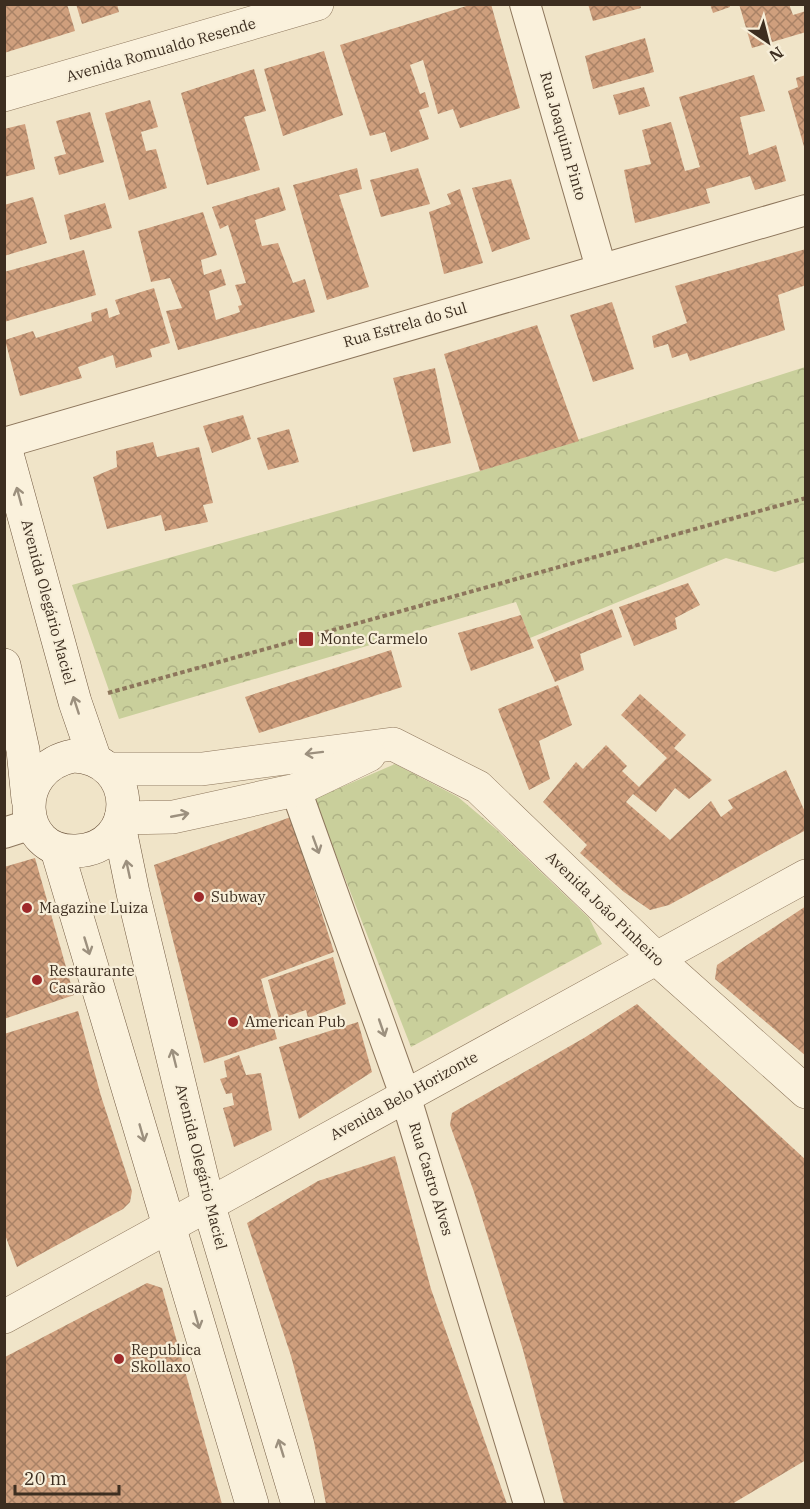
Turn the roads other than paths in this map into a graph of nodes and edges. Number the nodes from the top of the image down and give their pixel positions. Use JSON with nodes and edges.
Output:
{"nodes":[{"id":1,"x":317,"y":4,"type":"edge"},
{"id":2,"x":525,"y":4,"type":"edge"},
{"id":3,"x":4,"y":95,"type":"edge"},
{"id":4,"x":806,"y":210,"type":"edge"},
{"id":5,"x":601,"y":268,"type":"junction"},
{"id":6,"x":4,"y":443,"type":"edge"},
{"id":7,"x":4,"y":665,"type":"edge"},
{"id":8,"x":393,"y":744,"type":"junction"},
{"id":9,"x":14,"y":749,"type":"edge"},
{"id":10,"x":62,"y":758,"type":"junction"},
{"id":11,"x":103,"y":765,"type":"junction"},
{"id":12,"x":296,"y":790,"type":"junction"},
{"id":13,"x":22,"y":819,"type":"edge"},
{"id":14,"x":120,"y":822,"type":"junction"},
{"id":15,"x":57,"y":850,"type":"junction"},
{"id":16,"x":806,"y":876,"type":"edge"},
{"id":17,"x":657,"y":959,"type":"junction"},
{"id":18,"x":806,"y":1092,"type":"edge"},
{"id":19,"x":405,"y":1095,"type":"junction"},
{"id":20,"x":208,"y":1203,"type":"junction"},
{"id":21,"x":169,"y":1225,"type":"junction"},
{"id":22,"x":4,"y":1317,"type":"edge"},
{"id":23,"x":252,"y":1504,"type":"edge"},
{"id":24,"x":298,"y":1504,"type":"edge"},
{"id":25,"x":529,"y":1504,"type":"edge"}],
"edges":[{"from":1,"to":3,"type":"street","name":"Avenida Romualdo Resende"},
{"from":2,"to":5,"type":"street","name":"Rua Joaquim Pinto"},
{"from":4,"to":5,"type":"street","name":"Rua Estrela do Sul"},
{"from":5,"to":6,"type":"street","name":"Rua Estrela do Sul"},
{"from":11,"to":6,"type":"street","name":"Avenida Olegário Maciel","one_way":true},
{"from":7,"to":9,"type":"street"},
{"from":8,"to":11,"type":"street","one_way":true},
{"from":8,"to":12,"type":"street"},
{"from":8,"to":17,"type":"street","name":"Avenida João Pinheiro"},
{"from":9,"to":10,"type":"street"},
{"from":9,"to":13,"type":"street"},
{"from":10,"to":11,"type":"street"},
{"from":10,"to":13,"type":"street"},
{"from":11,"to":14,"type":"street"},
{"from":14,"to":12,"type":"street","one_way":true},
{"from":12,"to":19,"type":"street","name":"Rua Castro Alves","one_way":true},
{"from":13,"to":15,"type":"street"},
{"from":14,"to":15,"type":"street"},
{"from":20,"to":14,"type":"street","name":"Avenida Olegário Maciel","one_way":true},
{"from":15,"to":21,"type":"street","one_way":true},
{"from":16,"to":17,"type":"street","name":"Avenida Belo Horizonte"},
{"from":17,"to":18,"type":"street","name":"Avenida João Pinheiro"},
{"from":17,"to":19,"type":"street","name":"Avenida Belo Horizonte"},
{"from":19,"to":20,"type":"street","name":"Avenida Belo Horizonte"},
{"from":19,"to":25,"type":"street","name":"Rua Castro Alves"},
{"from":20,"to":21,"type":"street","name":"Avenida Belo Horizonte"},
{"from":24,"to":20,"type":"street","name":"Avenida Olegário Maciel","one_way":true},
{"from":21,"to":22,"type":"street","name":"Avenida Belo Horizonte"},
{"from":21,"to":23,"type":"street","one_way":true}]}
